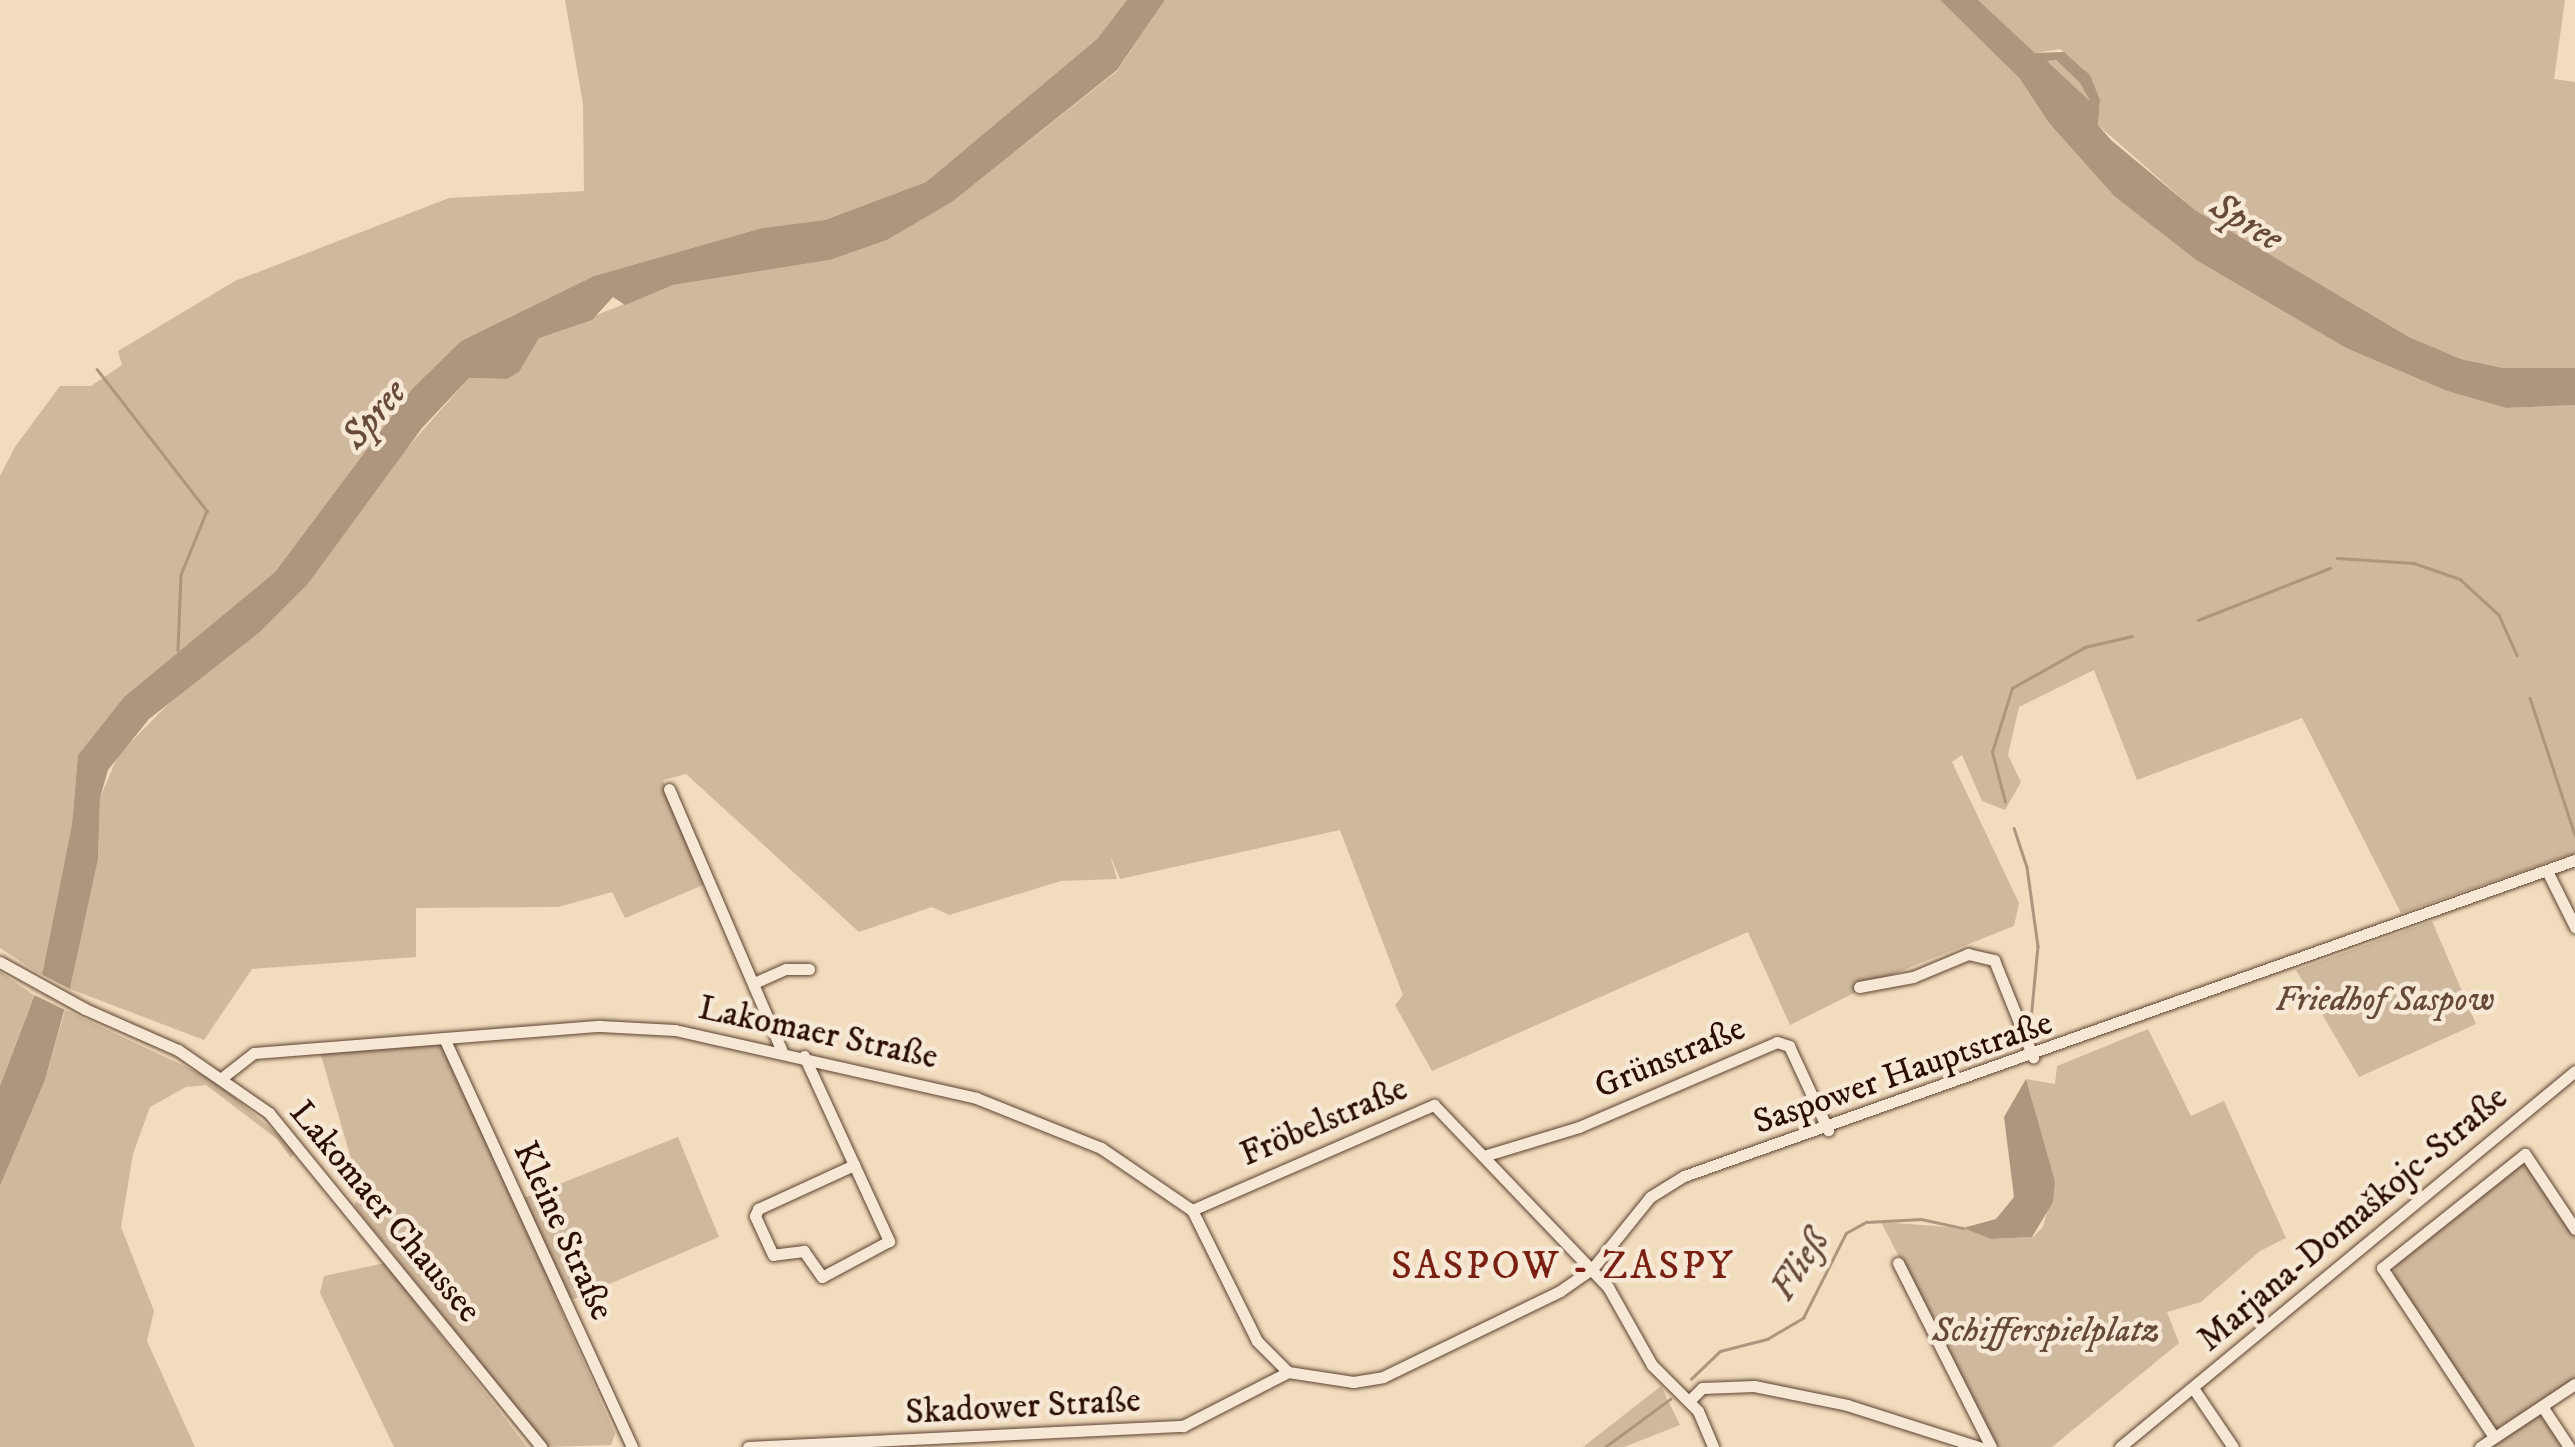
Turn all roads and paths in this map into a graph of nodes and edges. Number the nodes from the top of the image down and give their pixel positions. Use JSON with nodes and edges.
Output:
{"nodes":[{"id":1,"x":669,"y":789,"type":"dead end"},
{"id":2,"x":2575,"y":860,"type":"edge"},
{"id":3,"x":2548,"y":870,"type":"junction"},
{"id":4,"x":2575,"y":927,"type":"edge"},
{"id":5,"x":0,"y":962,"type":"edge"},
{"id":6,"x":808,"y":969,"type":"dead end"},
{"id":7,"x":754,"y":983,"type":"junction"},
{"id":8,"x":1858,"y":988,"type":"dead end"},
{"id":9,"x":444,"y":1038,"type":"junction"},
{"id":10,"x":782,"y":1051,"type":"junction"},
{"id":11,"x":804,"y":1056,"type":"junction"},
{"id":12,"x":2034,"y":1057,"type":"junction"},
{"id":13,"x":2575,"y":1071,"type":"edge"},
{"id":14,"x":223,"y":1077,"type":"junction"},
{"id":15,"x":1828,"y":1130,"type":"junction"},
{"id":16,"x":1484,"y":1156,"type":"junction"},
{"id":17,"x":854,"y":1165,"type":"junction"},
{"id":18,"x":1192,"y":1210,"type":"junction"},
{"id":19,"x":2575,"y":1230,"type":"edge"},
{"id":20,"x":1898,"y":1263,"type":"dead end"},
{"id":21,"x":1592,"y":1269,"type":"junction"},
{"id":22,"x":1288,"y":1372,"type":"junction"},
{"id":23,"x":2575,"y":1384,"type":"edge"},
{"id":24,"x":2193,"y":1388,"type":"junction"},
{"id":25,"x":1688,"y":1400,"type":"junction"},
{"id":26,"x":2542,"y":1406,"type":"junction"},
{"id":27,"x":2494,"y":1437,"type":"junction"},
{"id":28,"x":541,"y":1447,"type":"edge"},
{"id":29,"x":632,"y":1447,"type":"edge"},
{"id":30,"x":748,"y":1447,"type":"edge"},
{"id":31,"x":1713,"y":1447,"type":"edge"},
{"id":32,"x":1979,"y":1447,"type":"edge"},
{"id":33,"x":1992,"y":1447,"type":"edge"},
{"id":34,"x":2120,"y":1447,"type":"edge"},
{"id":35,"x":2233,"y":1447,"type":"edge"},
{"id":36,"x":2480,"y":1447,"type":"edge"},
{"id":37,"x":2569,"y":1447,"type":"edge"}],
"edges":[{"from":1,"to":7,"type":"street"},
{"from":2,"to":3,"type":"street","name":"Saspower Hauptstraße"},
{"from":3,"to":4,"type":"street"},
{"from":3,"to":12,"type":"street","name":"Saspower Hauptstraße"},
{"from":5,"to":14,"type":"street","name":"Lakomaer Chaussee"},
{"from":6,"to":7,"type":"street"},
{"from":7,"to":10,"type":"street"},
{"from":8,"to":12,"type":"street"},
{"from":9,"to":10,"type":"street","name":"Lakomaer Straße"},
{"from":9,"to":14,"type":"street","name":"Lakomaer Straße"},
{"from":9,"to":29,"type":"street","name":"Kleine Straße"},
{"from":10,"to":11,"type":"street","name":"Lakomaer Straße"},
{"from":11,"to":17,"type":"street"},
{"from":11,"to":18,"type":"street","name":"Lakomaer Straße"},
{"from":12,"to":15,"type":"street","name":"Saspower Hauptstraße"},
{"from":13,"to":24,"type":"street","name":"Marjana-Domaškojc-Straße"},
{"from":14,"to":28,"type":"street","name":"Lakomaer Chaussee"},
{"from":15,"to":16,"type":"street","name":"Grünstraße"},
{"from":15,"to":21,"type":"street","name":"Saspower Hauptstraße"},
{"from":16,"to":18,"type":"street","name":"Fröbelstraße"},
{"from":16,"to":21,"type":"street","name":"Fröbelstraße"},
{"from":17,"to":17,"type":"street"},
{"from":18,"to":22,"type":"street","name":"Lakomaer Straße"},
{"from":19,"to":27,"type":"street"},
{"from":20,"to":33,"type":"street"},
{"from":21,"to":22,"type":"street","name":"Saspower Hauptstraße"},
{"from":21,"to":25,"type":"street","name":"Fröbelstraße"},
{"from":22,"to":30,"type":"street","name":"Skadower Straße"},
{"from":23,"to":26,"type":"street"},
{"from":24,"to":34,"type":"street","name":"Marjana-Domaškojc-Straße"},
{"from":24,"to":35,"type":"street"},
{"from":25,"to":31,"type":"street","name":"Fröbelstraße"},
{"from":25,"to":32,"type":"street"},
{"from":26,"to":27,"type":"street"},
{"from":26,"to":37,"type":"street"},
{"from":27,"to":36,"type":"street"}]}
